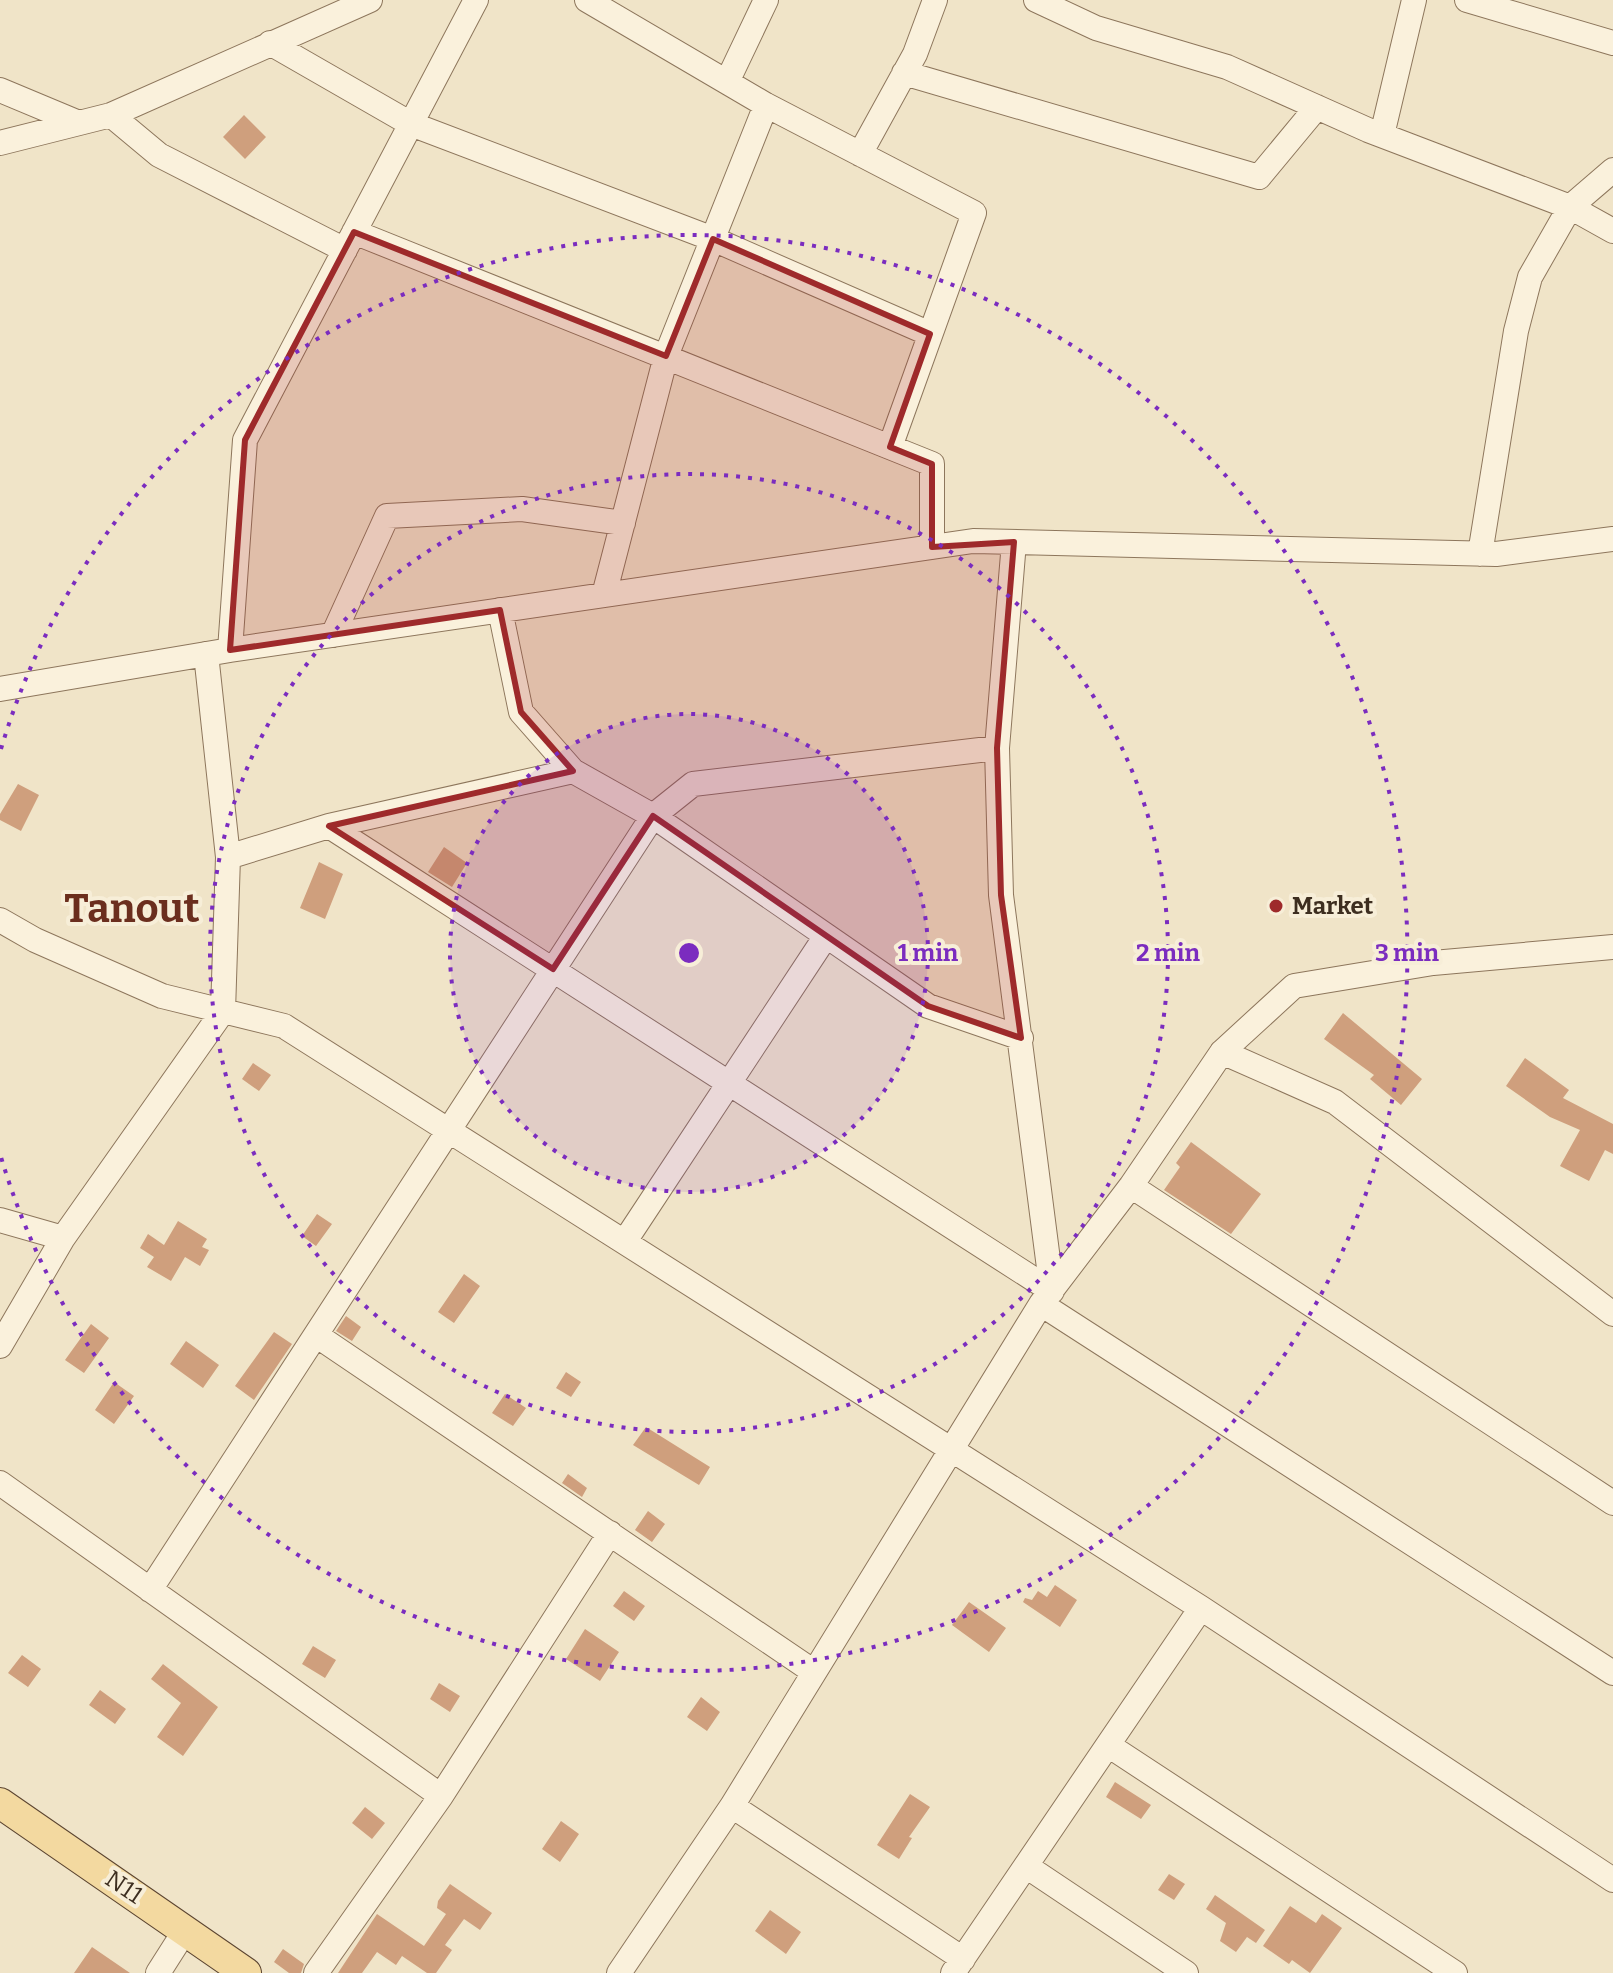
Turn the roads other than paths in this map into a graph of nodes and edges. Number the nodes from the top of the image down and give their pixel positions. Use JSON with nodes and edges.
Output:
{"nodes":[{"id":1,"x":370,"y":0,"type":"edge"},
{"id":2,"x":476,"y":0,"type":"edge"},
{"id":3,"x":587,"y":0,"type":"edge"},
{"id":4,"x":766,"y":0,"type":"edge"},
{"id":5,"x":935,"y":0,"type":"edge"},
{"id":6,"x":1036,"y":0,"type":"edge"},
{"id":7,"x":1414,"y":0,"type":"edge"},
{"id":8,"x":1467,"y":0,"type":"edge"},
{"id":9,"x":270,"y":43,"type":"junction"},
{"id":10,"x":1613,"y":43,"type":"edge"},
{"id":11,"x":904,"y":73,"type":"junction"},
{"id":12,"x":727,"y":82,"type":"junction"},
{"id":13,"x":0,"y":90,"type":"edge"},
{"id":14,"x":766,"y":105,"type":"junction"},
{"id":15,"x":1317,"y":107,"type":"junction"},
{"id":16,"x":111,"y":115,"type":"junction"},
{"id":17,"x":79,"y":123,"type":"junction"},
{"id":18,"x":411,"y":124,"type":"junction"},
{"id":19,"x":1382,"y":135,"type":"junction"},
{"id":20,"x":0,"y":143,"type":"edge"},
{"id":21,"x":860,"y":154,"type":"junction"},
{"id":22,"x":1613,"y":170,"type":"edge"},
{"id":23,"x":1570,"y":207,"type":"junction"},
{"id":24,"x":1613,"y":231,"type":"edge"},
{"id":25,"x":713,"y":239,"type":"junction"},
{"id":26,"x":350,"y":241,"type":"junction"},
{"id":27,"x":930,"y":334,"type":"junction"},
{"id":28,"x":666,"y":356,"type":"junction"},
{"id":29,"x":890,"y":447,"type":"junction"},
{"id":30,"x":623,"y":523,"type":"junction"},
{"id":31,"x":1613,"y":539,"type":"edge"},
{"id":32,"x":1014,"y":542,"type":"junction"},
{"id":33,"x":932,"y":547,"type":"junction"},
{"id":34,"x":1480,"y":554,"type":"junction"},
{"id":35,"x":604,"y":595,"type":"junction"},
{"id":36,"x":500,"y":610,"type":"junction"},
{"id":37,"x":333,"y":635,"type":"junction"},
{"id":38,"x":218,"y":652,"type":"junction"},
{"id":39,"x":0,"y":689,"type":"edge"},
{"id":40,"x":997,"y":748,"type":"junction"},
{"id":41,"x":573,"y":771,"type":"junction"},
{"id":42,"x":653,"y":816,"type":"junction"},
{"id":43,"x":329,"y":826,"type":"junction"},
{"id":44,"x":228,"y":857,"type":"junction"},
{"id":45,"x":0,"y":920,"type":"edge"},
{"id":46,"x":826,"y":936,"type":"junction"},
{"id":47,"x":1613,"y":947,"type":"edge"},
{"id":48,"x":553,"y":969,"type":"junction"},
{"id":49,"x":223,"y":1011,"type":"junction"},
{"id":50,"x":1021,"y":1038,"type":"junction"},
{"id":51,"x":1222,"y":1052,"type":"junction"},
{"id":52,"x":728,"y":1085,"type":"junction"},
{"id":53,"x":449,"y":1129,"type":"junction"},
{"id":54,"x":1131,"y":1186,"type":"junction"},
{"id":55,"x":0,"y":1220,"type":"edge"},
{"id":56,"x":63,"y":1238,"type":"junction"},
{"id":57,"x":625,"y":1241,"type":"junction"},
{"id":58,"x":1047,"y":1298,"type":"junction"},
{"id":59,"x":1613,"y":1314,"type":"edge"},
{"id":60,"x":316,"y":1335,"type":"junction"},
{"id":61,"x":0,"y":1346,"type":"edge"},
{"id":62,"x":950,"y":1448,"type":"junction"},
{"id":63,"x":0,"y":1483,"type":"edge"},
{"id":64,"x":1613,"y":1503,"type":"edge"},
{"id":65,"x":610,"y":1533,"type":"junction"},
{"id":66,"x":150,"y":1590,"type":"junction"},
{"id":67,"x":1201,"y":1608,"type":"junction"},
{"id":68,"x":814,"y":1672,"type":"junction"},
{"id":69,"x":1613,"y":1673,"type":"edge"},
{"id":70,"x":1108,"y":1745,"type":"junction"},
{"id":71,"x":441,"y":1796,"type":"junction"},
{"id":72,"x":0,"y":1803,"type":"edge"},
{"id":73,"x":732,"y":1806,"type":"junction"},
{"id":74,"x":1026,"y":1866,"type":"junction"},
{"id":75,"x":1613,"y":1880,"type":"edge"},
{"id":76,"x":186,"y":1929,"type":"junction"},
{"id":77,"x":958,"y":1966,"type":"edge"},
{"id":78,"x":158,"y":1973,"type":"edge"},
{"id":79,"x":246,"y":1973,"type":"edge"},
{"id":80,"x":316,"y":1973,"type":"edge"},
{"id":81,"x":619,"y":1973,"type":"edge"},
{"id":82,"x":1186,"y":1973,"type":"edge"},
{"id":83,"x":1455,"y":1973,"type":"edge"}],
"edges":[{"from":1,"to":9,"type":"street"},
{"from":2,"to":18,"type":"street"},
{"from":3,"to":12,"type":"street"},
{"from":4,"to":12,"type":"street"},
{"from":5,"to":11,"type":"street"},
{"from":6,"to":15,"type":"street"},
{"from":7,"to":19,"type":"street"},
{"from":8,"to":10,"type":"street"},
{"from":9,"to":16,"type":"street"},
{"from":9,"to":18,"type":"street"},
{"from":11,"to":15,"type":"street"},
{"from":11,"to":21,"type":"street"},
{"from":12,"to":14,"type":"street"},
{"from":13,"to":17,"type":"street"},
{"from":14,"to":21,"type":"street"},
{"from":14,"to":25,"type":"street"},
{"from":15,"to":19,"type":"street"},
{"from":16,"to":17,"type":"street"},
{"from":16,"to":26,"type":"street"},
{"from":17,"to":20,"type":"street"},
{"from":18,"to":25,"type":"street"},
{"from":18,"to":26,"type":"street"},
{"from":19,"to":23,"type":"street"},
{"from":21,"to":27,"type":"street"},
{"from":22,"to":23,"type":"street"},
{"from":23,"to":24,"type":"street"},
{"from":23,"to":34,"type":"street"},
{"from":25,"to":27,"type":"street"},
{"from":25,"to":28,"type":"street"},
{"from":26,"to":28,"type":"street"},
{"from":26,"to":38,"type":"street"},
{"from":27,"to":29,"type":"street"},
{"from":28,"to":29,"type":"street"},
{"from":28,"to":30,"type":"street"},
{"from":29,"to":33,"type":"street"},
{"from":30,"to":35,"type":"street"},
{"from":30,"to":37,"type":"street"},
{"from":31,"to":34,"type":"street"},
{"from":32,"to":33,"type":"street"},
{"from":32,"to":34,"type":"street"},
{"from":32,"to":40,"type":"street"},
{"from":33,"to":35,"type":"street"},
{"from":35,"to":36,"type":"street"},
{"from":36,"to":37,"type":"street"},
{"from":36,"to":41,"type":"street"},
{"from":37,"to":38,"type":"street"},
{"from":38,"to":39,"type":"street"},
{"from":38,"to":44,"type":"street"},
{"from":40,"to":42,"type":"street"},
{"from":40,"to":50,"type":"street"},
{"from":41,"to":42,"type":"street"},
{"from":41,"to":43,"type":"street"},
{"from":42,"to":46,"type":"street"},
{"from":42,"to":48,"type":"street"},
{"from":43,"to":44,"type":"street"},
{"from":43,"to":48,"type":"street"},
{"from":44,"to":49,"type":"street"},
{"from":45,"to":49,"type":"street"},
{"from":46,"to":50,"type":"street"},
{"from":46,"to":52,"type":"street"},
{"from":47,"to":51,"type":"street"},
{"from":48,"to":52,"type":"street"},
{"from":48,"to":53,"type":"street"},
{"from":49,"to":53,"type":"street"},
{"from":49,"to":56,"type":"street"},
{"from":50,"to":58,"type":"street"},
{"from":51,"to":54,"type":"street"},
{"from":51,"to":59,"type":"street"},
{"from":52,"to":57,"type":"street"},
{"from":52,"to":58,"type":"street"},
{"from":53,"to":57,"type":"street"},
{"from":53,"to":60,"type":"street"},
{"from":54,"to":58,"type":"street"},
{"from":54,"to":64,"type":"street"},
{"from":55,"to":56,"type":"street"},
{"from":56,"to":61,"type":"street"},
{"from":57,"to":62,"type":"street"},
{"from":58,"to":62,"type":"street"},
{"from":58,"to":69,"type":"street"},
{"from":60,"to":65,"type":"street"},
{"from":60,"to":66,"type":"street"},
{"from":62,"to":67,"type":"street"},
{"from":62,"to":68,"type":"street"},
{"from":63,"to":66,"type":"street"},
{"from":65,"to":68,"type":"street"},
{"from":65,"to":71,"type":"street"},
{"from":66,"to":71,"type":"street"},
{"from":67,"to":70,"type":"street"},
{"from":67,"to":75,"type":"street"},
{"from":68,"to":73,"type":"street"},
{"from":70,"to":74,"type":"street"},
{"from":70,"to":83,"type":"street"},
{"from":71,"to":80,"type":"street"},
{"from":72,"to":76,"type":"main road","name":"N11"},
{"from":73,"to":77,"type":"street"},
{"from":73,"to":81,"type":"street"},
{"from":74,"to":77,"type":"street"},
{"from":74,"to":82,"type":"street"},
{"from":76,"to":78,"type":"street"},
{"from":76,"to":79,"type":"main road","name":"N11"}]}
